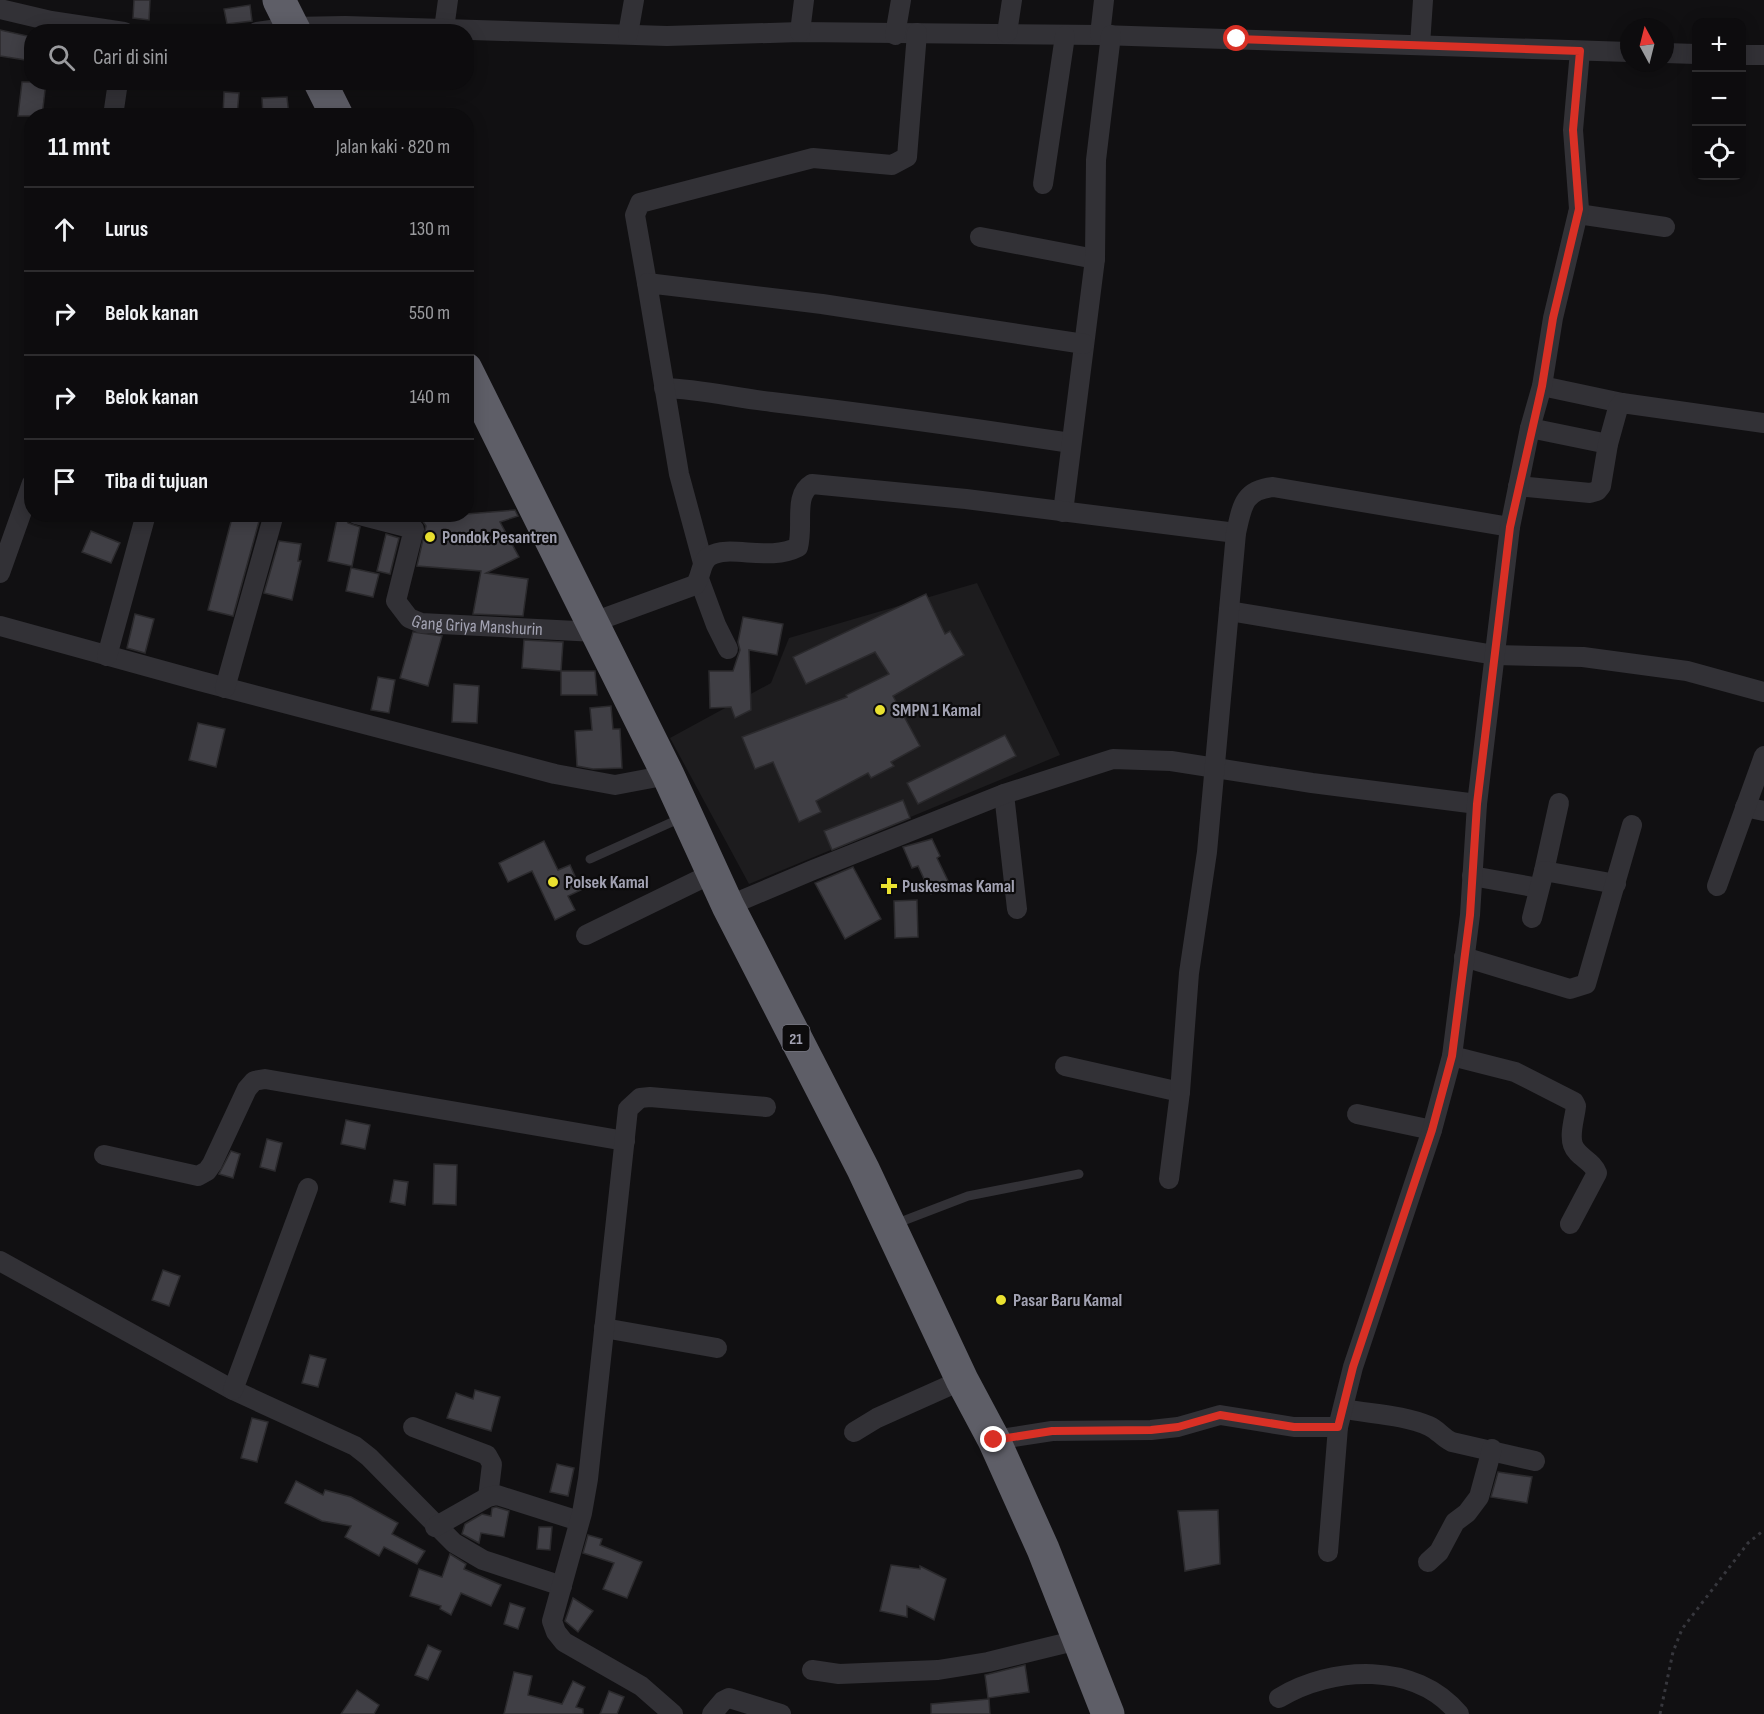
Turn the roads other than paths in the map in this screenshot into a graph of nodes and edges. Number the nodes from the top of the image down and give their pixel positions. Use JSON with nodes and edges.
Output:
{"nodes":[{"id":1,"x":448,"y":0,"type":"edge"},
{"id":2,"x":634,"y":0,"type":"edge"},
{"id":3,"x":804,"y":0,"type":"edge"},
{"id":4,"x":901,"y":0,"type":"edge"},
{"id":5,"x":1012,"y":0,"type":"edge"},
{"id":6,"x":1104,"y":0,"type":"edge"},
{"id":7,"x":1423,"y":0,"type":"edge"},
{"id":8,"x":0,"y":9,"type":"edge"},
{"id":9,"x":289,"y":19,"type":"edge"},
{"id":10,"x":71,"y":24,"type":"edge"},
{"id":11,"x":329,"y":24,"type":"edge"},
{"id":12,"x":445,"y":24,"type":"edge"},
{"id":13,"x":474,"y":30,"type":"edge"},
{"id":14,"x":800,"y":32,"type":"junction"},
{"id":15,"x":628,"y":33,"type":"junction"},
{"id":16,"x":917,"y":33,"type":"junction"},
{"id":17,"x":1007,"y":33,"type":"junction"},
{"id":18,"x":895,"y":35,"type":"junction"},
{"id":19,"x":1106,"y":35,"type":"junction"},
{"id":20,"x":1065,"y":36,"type":"junction"},
{"id":21,"x":1420,"y":45,"type":"junction"},
{"id":22,"x":1580,"y":51,"type":"junction"},
{"id":23,"x":1620,"y":52,"type":"edge"},
{"id":24,"x":1674,"y":53,"type":"edge"},
{"id":25,"x":1692,"y":54,"type":"edge"},
{"id":26,"x":1746,"y":55,"type":"edge"},
{"id":27,"x":1764,"y":55,"type":"edge"},
{"id":28,"x":117,"y":90,"type":"edge"},
{"id":29,"x":324,"y":90,"type":"edge"},
{"id":30,"x":114,"y":108,"type":"edge"},
{"id":31,"x":333,"y":108,"type":"edge"},
{"id":32,"x":1043,"y":184,"type":"dead end"},
{"id":33,"x":1578,"y":214,"type":"junction"},
{"id":34,"x":1665,"y":227,"type":"dead end"},
{"id":35,"x":980,"y":237,"type":"dead end"},
{"id":36,"x":1095,"y":259,"type":"junction"},
{"id":37,"x":647,"y":283,"type":"junction"},
{"id":38,"x":1084,"y":344,"type":"junction"},
{"id":39,"x":474,"y":385,"type":"edge"},
{"id":40,"x":1542,"y":386,"type":"junction"},
{"id":41,"x":664,"y":388,"type":"junction"},
{"id":42,"x":1622,"y":403,"type":"junction"},
{"id":43,"x":1764,"y":423,"type":"edge"},
{"id":44,"x":1530,"y":428,"type":"junction"},
{"id":45,"x":1071,"y":443,"type":"junction"},
{"id":46,"x":1608,"y":444,"type":"junction"},
{"id":47,"x":1518,"y":486,"type":"junction"},
{"id":48,"x":24,"y":506,"type":"edge"},
{"id":49,"x":1063,"y":512,"type":"junction"},
{"id":50,"x":144,"y":522,"type":"edge"},
{"id":51,"x":272,"y":522,"type":"edge"},
{"id":52,"x":387,"y":522,"type":"edge"},
{"id":53,"x":1510,"y":527,"type":"junction"},
{"id":54,"x":1236,"y":533,"type":"junction"},
{"id":55,"x":701,"y":571,"type":"junction"},
{"id":56,"x":0,"y":573,"type":"edge"},
{"id":57,"x":1229,"y":611,"type":"junction"},
{"id":58,"x":0,"y":626,"type":"edge"},
{"id":59,"x":593,"y":627,"type":"junction"},
{"id":60,"x":728,"y":649,"type":"dead end"},
{"id":61,"x":1495,"y":655,"type":"junction"},
{"id":62,"x":106,"y":656,"type":"junction"},
{"id":63,"x":225,"y":688,"type":"junction"},
{"id":64,"x":1764,"y":692,"type":"edge"},
{"id":65,"x":1764,"y":756,"type":"edge"},
{"id":66,"x":1214,"y":767,"type":"junction"},
{"id":67,"x":668,"y":775,"type":"junction"},
{"id":68,"x":1004,"y":794,"type":"junction"},
{"id":69,"x":1559,"y":803,"type":"dead end"},
{"id":70,"x":1477,"y":804,"type":"junction"},
{"id":71,"x":1754,"y":809,"type":"edge"},
{"id":72,"x":686,"y":816,"type":"junction"},
{"id":73,"x":1632,"y":825,"type":"dead end"},
{"id":74,"x":590,"y":859,"type":"dead end"},
{"id":75,"x":713,"y":873,"type":"junction"},
{"id":76,"x":1472,"y":876,"type":"junction"},
{"id":77,"x":1541,"y":880,"type":"junction"},
{"id":78,"x":1616,"y":884,"type":"junction"},
{"id":79,"x":1717,"y":886,"type":"dead end"},
{"id":80,"x":728,"y":906,"type":"junction"},
{"id":81,"x":1017,"y":909,"type":"dead end"},
{"id":82,"x":1532,"y":918,"type":"dead end"},
{"id":83,"x":586,"y":936,"type":"dead end"},
{"id":84,"x":1464,"y":957,"type":"junction"},
{"id":85,"x":1452,"y":1056,"type":"junction"},
{"id":86,"x":1065,"y":1066,"type":"dead end"},
{"id":87,"x":1180,"y":1092,"type":"junction"},
{"id":88,"x":766,"y":1107,"type":"dead end"},
{"id":89,"x":1357,"y":1114,"type":"dead end"},
{"id":90,"x":1432,"y":1130,"type":"junction"},
{"id":91,"x":625,"y":1141,"type":"junction"},
{"id":92,"x":104,"y":1155,"type":"dead end"},
{"id":93,"x":1079,"y":1174,"type":"dead end"},
{"id":94,"x":1169,"y":1179,"type":"dead end"},
{"id":95,"x":308,"y":1188,"type":"dead end"},
{"id":96,"x":1570,"y":1224,"type":"dead end"},
{"id":97,"x":890,"y":1226,"type":"junction"},
{"id":98,"x":0,"y":1261,"type":"edge"},
{"id":99,"x":604,"y":1328,"type":"junction"},
{"id":100,"x":717,"y":1348,"type":"dead end"},
{"id":101,"x":962,"y":1380,"type":"junction"},
{"id":102,"x":233,"y":1390,"type":"junction"},
{"id":103,"x":1342,"y":1418,"type":"junction"},
{"id":104,"x":412,"y":1427,"type":"dead end"},
{"id":105,"x":854,"y":1432,"type":"dead end"},
{"id":106,"x":994,"y":1440,"type":"junction"},
{"id":107,"x":1492,"y":1449,"type":"junction"},
{"id":108,"x":1534,"y":1461,"type":"dead end"},
{"id":109,"x":488,"y":1497,"type":"junction"},
{"id":110,"x":579,"y":1521,"type":"junction"},
{"id":111,"x":435,"y":1527,"type":"junction"},
{"id":112,"x":1328,"y":1552,"type":"dead end"},
{"id":113,"x":1428,"y":1562,"type":"dead end"},
{"id":114,"x":562,"y":1586,"type":"junction"},
{"id":115,"x":1078,"y":1640,"type":"junction"},
{"id":116,"x":812,"y":1670,"type":"dead end"},
{"id":117,"x":1279,"y":1698,"type":"dead end"},
{"id":118,"x":673,"y":1714,"type":"edge"},
{"id":119,"x":712,"y":1714,"type":"edge"},
{"id":120,"x":781,"y":1714,"type":"edge"},
{"id":121,"x":1108,"y":1714,"type":"edge"},
{"id":122,"x":1459,"y":1714,"type":"edge"}],
"edges":[{"from":1,"to":12,"type":"street"},
{"from":2,"to":15,"type":"street"},
{"from":3,"to":14,"type":"street"},
{"from":4,"to":18,"type":"street"},
{"from":5,"to":17,"type":"street"},
{"from":6,"to":19,"type":"street"},
{"from":7,"to":21,"type":"street"},
{"from":8,"to":10,"type":"street"},
{"from":9,"to":11,"type":"street"},
{"from":13,"to":15,"type":"street"},
{"from":14,"to":15,"type":"street"},
{"from":14,"to":18,"type":"street"},
{"from":16,"to":17,"type":"street"},
{"from":16,"to":18,"type":"street"},
{"from":16,"to":37,"type":"street"},
{"from":17,"to":20,"type":"street"},
{"from":19,"to":20,"type":"street"},
{"from":19,"to":21,"type":"street"},
{"from":19,"to":36,"type":"street"},
{"from":20,"to":32,"type":"street"},
{"from":21,"to":22,"type":"street"},
{"from":22,"to":23,"type":"street"},
{"from":22,"to":33,"type":"street"},
{"from":24,"to":25,"type":"street"},
{"from":26,"to":27,"type":"street"},
{"from":28,"to":30,"type":"street"},
{"from":29,"to":31,"type":"highway"},
{"from":33,"to":34,"type":"street"},
{"from":33,"to":40,"type":"street"},
{"from":35,"to":36,"type":"street"},
{"from":36,"to":38,"type":"street"},
{"from":37,"to":38,"type":"street"},
{"from":37,"to":41,"type":"street"},
{"from":38,"to":45,"type":"street"},
{"from":39,"to":59,"type":"highway","number":"21"},
{"from":40,"to":42,"type":"street"},
{"from":40,"to":44,"type":"street"},
{"from":41,"to":45,"type":"street"},
{"from":41,"to":55,"type":"street"},
{"from":42,"to":43,"type":"street"},
{"from":42,"to":46,"type":"street"},
{"from":44,"to":46,"type":"street"},
{"from":44,"to":47,"type":"street"},
{"from":45,"to":49,"type":"street"},
{"from":46,"to":47,"type":"street"},
{"from":47,"to":53,"type":"street"},
{"from":48,"to":56,"type":"street"},
{"from":49,"to":54,"type":"street"},
{"from":49,"to":55,"type":"street"},
{"from":50,"to":62,"type":"street"},
{"from":51,"to":63,"type":"street"},
{"from":52,"to":59,"type":"street","name":"Gang Griya Manshurin"},
{"from":53,"to":54,"type":"street"},
{"from":53,"to":61,"type":"street"},
{"from":54,"to":57,"type":"street"},
{"from":55,"to":59,"type":"street"},
{"from":55,"to":60,"type":"street"},
{"from":57,"to":61,"type":"street"},
{"from":57,"to":66,"type":"street"},
{"from":58,"to":62,"type":"street"},
{"from":59,"to":67,"type":"highway","number":"21"},
{"from":61,"to":64,"type":"street"},
{"from":61,"to":70,"type":"street"},
{"from":62,"to":63,"type":"street"},
{"from":63,"to":67,"type":"street"},
{"from":65,"to":71,"type":"street"},
{"from":66,"to":68,"type":"street"},
{"from":66,"to":70,"type":"street"},
{"from":66,"to":87,"type":"street"},
{"from":67,"to":72,"type":"highway","number":"21"},
{"from":68,"to":80,"type":"street"},
{"from":68,"to":81,"type":"street"},
{"from":69,"to":77,"type":"street"},
{"from":70,"to":76,"type":"street"},
{"from":71,"to":79,"type":"street"},
{"from":72,"to":74,"type":"lane"},
{"from":72,"to":75,"type":"highway","number":"21"},
{"from":73,"to":78,"type":"street"},
{"from":75,"to":80,"type":"highway","number":"21"},
{"from":75,"to":83,"type":"street"},
{"from":76,"to":77,"type":"street"},
{"from":76,"to":84,"type":"street"},
{"from":77,"to":78,"type":"street"},
{"from":77,"to":82,"type":"street"},
{"from":78,"to":84,"type":"street"},
{"from":80,"to":97,"type":"highway","number":"21"},
{"from":84,"to":85,"type":"street"},
{"from":85,"to":90,"type":"street"},
{"from":85,"to":96,"type":"street"},
{"from":86,"to":87,"type":"street"},
{"from":87,"to":94,"type":"street"},
{"from":88,"to":91,"type":"street"},
{"from":89,"to":90,"type":"street"},
{"from":90,"to":103,"type":"street"},
{"from":91,"to":92,"type":"street"},
{"from":91,"to":99,"type":"street"},
{"from":93,"to":97,"type":"lane"},
{"from":95,"to":102,"type":"street"},
{"from":97,"to":101,"type":"highway","number":"21"},
{"from":98,"to":102,"type":"street"},
{"from":99,"to":100,"type":"street"},
{"from":99,"to":110,"type":"street"},
{"from":101,"to":105,"type":"street"},
{"from":101,"to":106,"type":"highway","number":"21"},
{"from":102,"to":111,"type":"street"},
{"from":103,"to":106,"type":"street"},
{"from":103,"to":107,"type":"street"},
{"from":103,"to":112,"type":"street"},
{"from":104,"to":109,"type":"street"},
{"from":106,"to":115,"type":"highway","number":"21"},
{"from":107,"to":108,"type":"street"},
{"from":107,"to":113,"type":"street"},
{"from":109,"to":110,"type":"street"},
{"from":109,"to":111,"type":"street"},
{"from":110,"to":114,"type":"street"},
{"from":111,"to":114,"type":"street"},
{"from":114,"to":118,"type":"street"},
{"from":115,"to":116,"type":"street"},
{"from":115,"to":121,"type":"highway","number":"21"},
{"from":117,"to":122,"type":"street"},
{"from":119,"to":120,"type":"street"}]}
